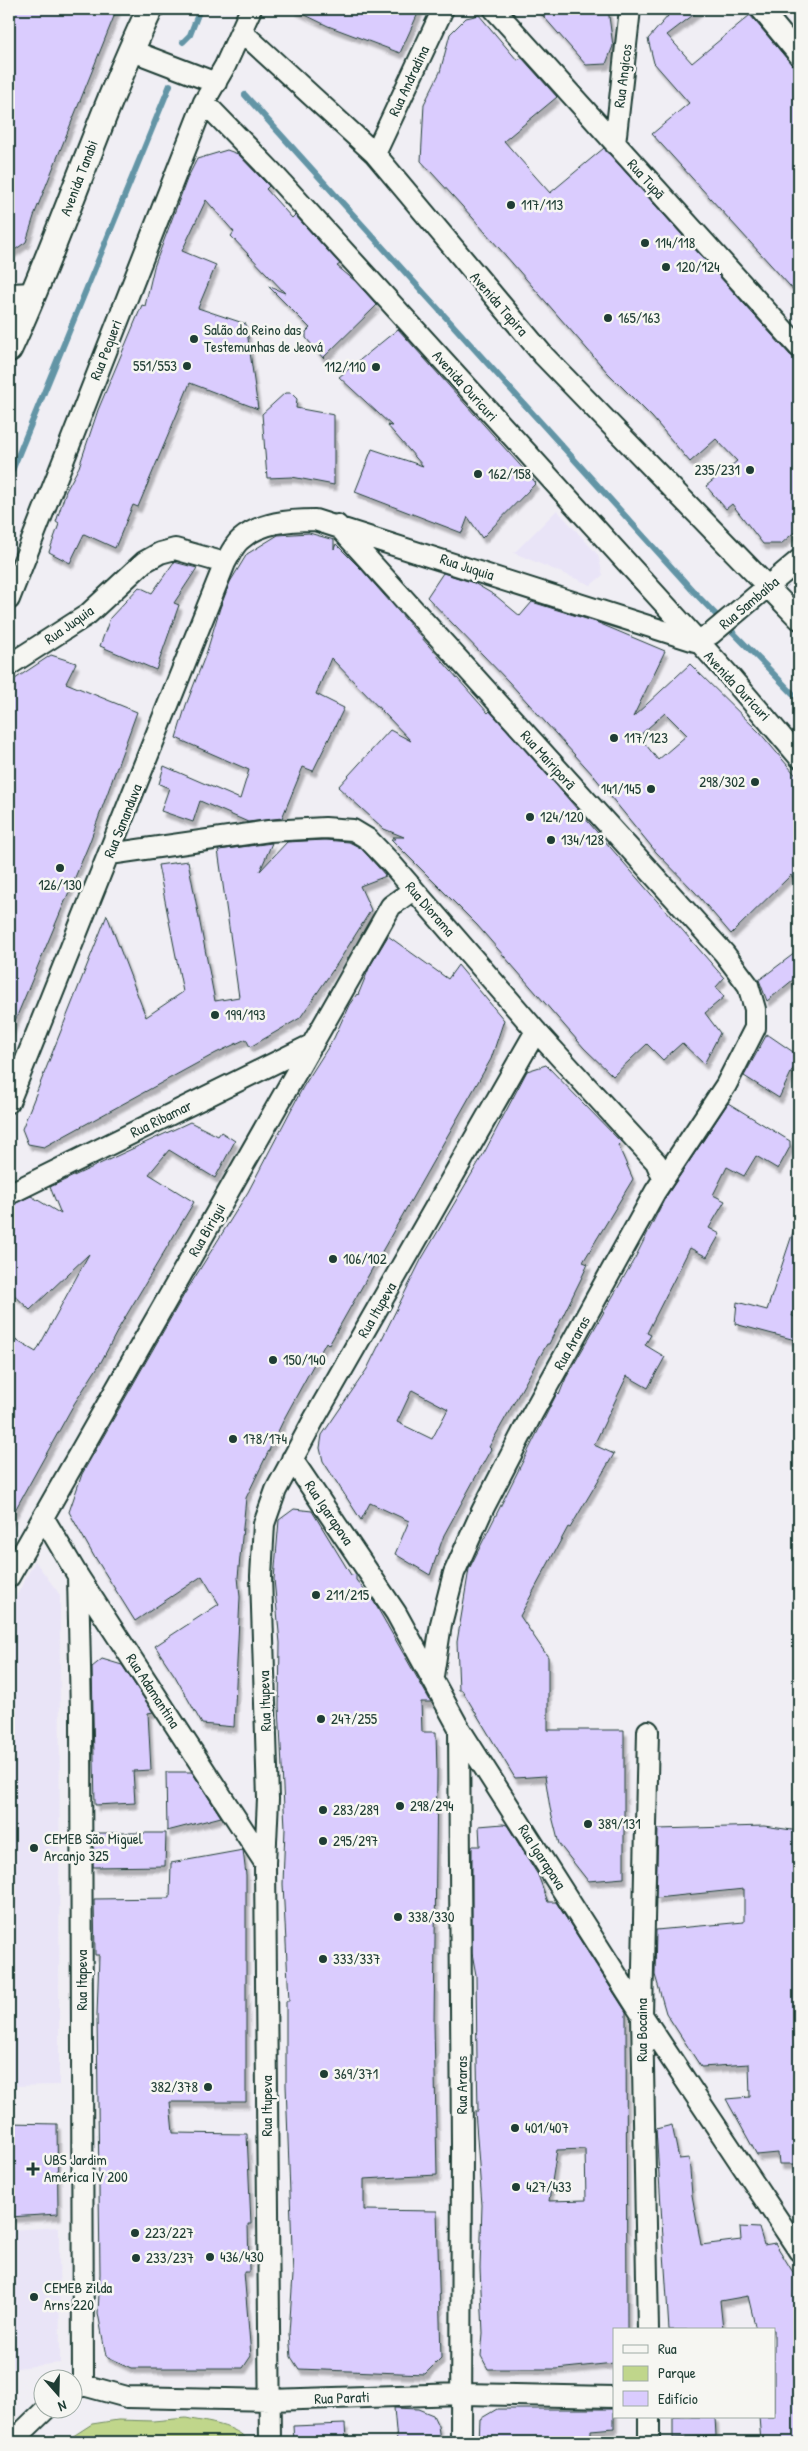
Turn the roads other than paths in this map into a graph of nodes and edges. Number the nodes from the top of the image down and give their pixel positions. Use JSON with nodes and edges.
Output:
{"nodes":[{"id":1,"x":150,"y":9,"type":"edge"},
{"id":2,"x":251,"y":9,"type":"edge"},
{"id":3,"x":443,"y":9,"type":"edge"},
{"id":4,"x":494,"y":9,"type":"edge"},
{"id":5,"x":630,"y":9,"type":"edge"},
{"id":6,"x":761,"y":9,"type":"edge"},
{"id":7,"x":241,"y":31,"type":"junction"},
{"id":8,"x":130,"y":50,"type":"junction"},
{"id":9,"x":799,"y":55,"type":"edge"},
{"id":10,"x":216,"y":83,"type":"junction"},
{"id":11,"x":204,"y":102,"type":"junction"},
{"id":12,"x":615,"y":144,"type":"junction"},
{"id":13,"x":375,"y":154,"type":"junction"},
{"id":14,"x":34,"y":293,"type":"junction"},
{"id":15,"x":9,"y":294,"type":"edge"},
{"id":16,"x":799,"y":348,"type":"edge"},
{"id":17,"x":9,"y":349,"type":"edge"},
{"id":18,"x":337,"y":525,"type":"junction"},
{"id":19,"x":239,"y":540,"type":"joint"},
{"id":20,"x":799,"y":560,"type":"edge"},
{"id":21,"x":225,"y":563,"type":"junction"},
{"id":22,"x":769,"y":586,"type":"junction"},
{"id":23,"x":9,"y":599,"type":"edge"},
{"id":24,"x":799,"y":619,"type":"edge"},
{"id":25,"x":703,"y":638,"type":"junction"},
{"id":26,"x":9,"y":665,"type":"edge"},
{"id":27,"x":799,"y":757,"type":"edge"},
{"id":28,"x":110,"y":854,"type":"junction"},
{"id":29,"x":413,"y":890,"type":"junction"},
{"id":30,"x":755,"y":1028,"type":"joint"},
{"id":31,"x":536,"y":1031,"type":"junction"},
{"id":32,"x":313,"y":1044,"type":"junction"},
{"id":33,"x":9,"y":1102,"type":"edge"},
{"id":34,"x":663,"y":1178,"type":"junction"},
{"id":35,"x":9,"y":1194,"type":"edge"},
{"id":36,"x":292,"y":1459,"type":"junction"},
{"id":37,"x":43,"y":1516,"type":"junction"},
{"id":38,"x":78,"y":1576,"type":"junction"},
{"id":39,"x":9,"y":1577,"type":"edge"},
{"id":40,"x":432,"y":1676,"type":"junction"},
{"id":41,"x":459,"y":1728,"type":"junction"},
{"id":42,"x":648,"y":1731,"type":"dead end"},
{"id":43,"x":265,"y":1863,"type":"junction"},
{"id":44,"x":642,"y":2015,"type":"junction"},
{"id":45,"x":799,"y":2251,"type":"edge"},
{"id":46,"x":648,"y":2328,"type":"edge"},
{"id":47,"x":78,"y":2368,"type":"edge"},
{"id":48,"x":82,"y":2388,"type":"edge"},
{"id":49,"x":461,"y":2394,"type":"junction"},
{"id":50,"x":613,"y":2397,"type":"edge"},
{"id":51,"x":270,"y":2400,"type":"junction"},
{"id":52,"x":37,"y":2418,"type":"edge"},
{"id":53,"x":649,"y":2418,"type":"edge"},
{"id":54,"x":12,"y":2442,"type":"edge"},
{"id":55,"x":270,"y":2442,"type":"edge"},
{"id":56,"x":461,"y":2442,"type":"edge"},
{"id":57,"x":649,"y":2442,"type":"edge"}],
"edges":[{"from":1,"to":8,"type":"street","name":"Avenida Tanabi"},
{"from":2,"to":7,"type":"street"},
{"from":3,"to":13,"type":"street","name":"Rua Andradina"},
{"from":4,"to":12,"type":"street","name":"Rua Tupã"},
{"from":5,"to":12,"type":"street","name":"Rua Angicos"},
{"from":6,"to":9,"type":"street"},
{"from":7,"to":10,"type":"street"},
{"from":7,"to":13,"type":"street","name":"Avenida Tapira"},
{"from":8,"to":10,"type":"street"},
{"from":8,"to":14,"type":"street","name":"Avenida Tanabi"},
{"from":10,"to":11,"type":"street"},
{"from":11,"to":23,"type":"street","name":"Rua Pequeri"},
{"from":11,"to":25,"type":"street","name":"Avenida Ouricuri"},
{"from":12,"to":16,"type":"street","name":"Rua Tupã"},
{"from":13,"to":22,"type":"street","name":"Avenida Tapira"},
{"from":14,"to":15,"type":"street"},
{"from":14,"to":17,"type":"street","name":"Avenida Tanabi"},
{"from":18,"to":19,"type":"street","name":"Rua Juquia"},
{"from":18,"to":25,"type":"street","name":"Rua Juquia"},
{"from":18,"to":30,"type":"street","name":"Rua Mairiporã"},
{"from":19,"to":21,"type":"street","name":"Rua Sananduva"},
{"from":20,"to":22,"type":"street","name":"Rua Sambaíba"},
{"from":21,"to":26,"type":"street","name":"Rua Juquia"},
{"from":21,"to":28,"type":"street","name":"Rua Sananduva"},
{"from":22,"to":24,"type":"street","name":"Avenida Tapira"},
{"from":22,"to":25,"type":"street","name":"Rua Sambaíba"},
{"from":25,"to":27,"type":"street","name":"Avenida Ouricuri"},
{"from":28,"to":29,"type":"street","name":"Rua Diorama"},
{"from":28,"to":33,"type":"street","name":"Rua Sananduva"},
{"from":29,"to":31,"type":"street","name":"Rua Diorama"},
{"from":29,"to":32,"type":"street","name":"Rua Birigui"},
{"from":30,"to":34,"type":"street","name":"Rua Araras"},
{"from":31,"to":34,"type":"street","name":"Rua Diorama"},
{"from":31,"to":36,"type":"street","name":"Rua Itupeva"},
{"from":32,"to":35,"type":"street","name":"Rua Ribamar"},
{"from":32,"to":37,"type":"street","name":"Rua Birigui"},
{"from":34,"to":40,"type":"street","name":"Rua Araras"},
{"from":36,"to":40,"type":"street","name":"Rua Igarapava"},
{"from":36,"to":43,"type":"street","name":"Rua Itupeva"},
{"from":37,"to":38,"type":"street","name":"Rua Adamantina"},
{"from":37,"to":39,"type":"street","name":"Rua Birigui"},
{"from":38,"to":43,"type":"street","name":"Rua Adamantina"},
{"from":38,"to":47,"type":"street","name":"Rua Itapeva"},
{"from":40,"to":41,"type":"street","name":"Rua Igarapava"},
{"from":41,"to":44,"type":"street","name":"Rua Igarapava"},
{"from":41,"to":49,"type":"street","name":"Rua Araras"},
{"from":42,"to":44,"type":"street","name":"Rua Bocaina"},
{"from":43,"to":51,"type":"street","name":"Rua Itupeva"},
{"from":44,"to":45,"type":"street","name":"Rua Igarapava"},
{"from":44,"to":46,"type":"street","name":"Rua Bocaina"},
{"from":48,"to":51,"type":"street","name":"Rua Parati"},
{"from":49,"to":50,"type":"street","name":"Rua Parati"},
{"from":49,"to":51,"type":"street","name":"Rua Parati"},
{"from":49,"to":56,"type":"street","name":"Rua Araras"},
{"from":51,"to":55,"type":"street","name":"Rua Itupeva"},
{"from":52,"to":54,"type":"street"},
{"from":53,"to":57,"type":"street"}]}
